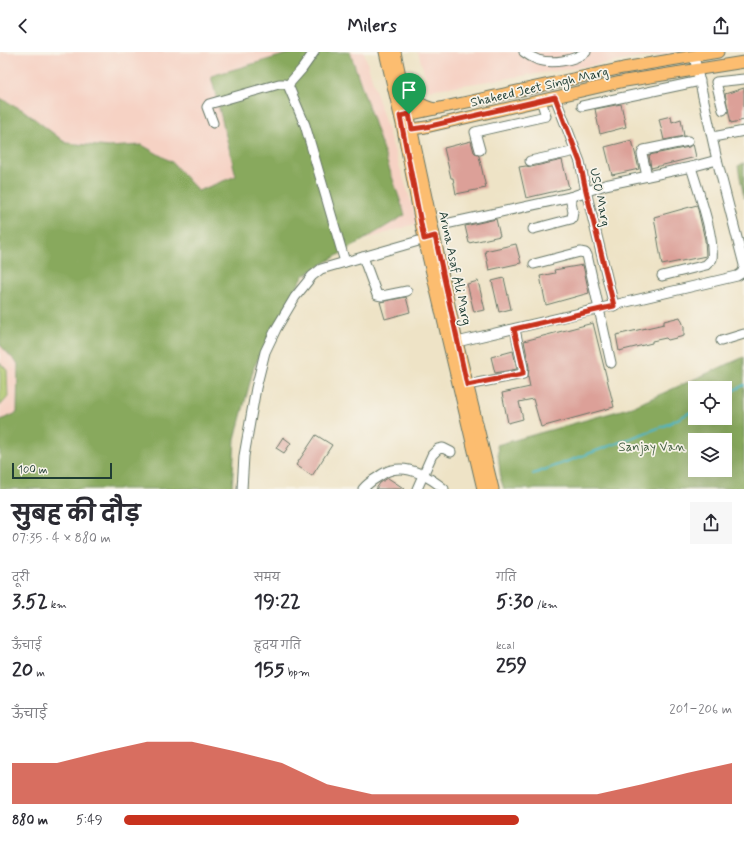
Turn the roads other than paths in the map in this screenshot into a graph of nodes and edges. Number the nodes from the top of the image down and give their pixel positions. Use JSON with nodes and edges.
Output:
{"nodes":[{"id":1,"x":314,"y":52,"type":"edge"},
{"id":2,"x":385,"y":52,"type":"edge"},
{"id":3,"x":395,"y":52,"type":"edge"},
{"id":4,"x":524,"y":52,"type":"edge"},
{"id":5,"x":586,"y":52,"type":"edge"},
{"id":6,"x":718,"y":52,"type":"edge"},
{"id":7,"x":694,"y":56,"type":"junction"},
{"id":8,"x":743,"y":62,"type":"edge"},
{"id":9,"x":697,"y":69,"type":"junction"},
{"id":10,"x":744,"y":78,"type":"edge"},
{"id":11,"x":700,"y":81,"type":"junction"},
{"id":12,"x":403,"y":84,"type":"junction"},
{"id":13,"x":288,"y":85,"type":"junction"},
{"id":14,"x":555,"y":97,"type":"junction"},
{"id":15,"x":541,"y":100,"type":"junction"},
{"id":16,"x":582,"y":106,"type":"dead end"},
{"id":17,"x":435,"y":109,"type":"junction"},
{"id":18,"x":723,"y":110,"type":"dead end"},
{"id":19,"x":405,"y":115,"type":"junction"},
{"id":20,"x":213,"y":123,"type":"dead end"},
{"id":21,"x":408,"y":130,"type":"junction"},
{"id":22,"x":744,"y":131,"type":"edge"},
{"id":23,"x":713,"y":137,"type":"junction"},
{"id":24,"x":688,"y":141,"type":"dead end"},
{"id":25,"x":480,"y":150,"type":"dead end"},
{"id":26,"x":576,"y":151,"type":"junction"},
{"id":27,"x":717,"y":160,"type":"junction"},
{"id":28,"x":530,"y":161,"type":"dead end"},
{"id":29,"x":691,"y":167,"type":"junction"},
{"id":30,"x":647,"y":176,"type":"junction"},
{"id":31,"x":586,"y":191,"type":"junction"},
{"id":32,"x":570,"y":197,"type":"junction"},
{"id":33,"x":450,"y":223,"type":"dead end"},
{"id":34,"x":533,"y":229,"type":"dead end"},
{"id":35,"x":430,"y":238,"type":"junction"},
{"id":36,"x":363,"y":257,"type":"junction"},
{"id":37,"x":345,"y":262,"type":"junction"},
{"id":38,"x":534,"y":264,"type":"dead end"},
{"id":39,"x":743,"y":272,"type":"edge"},
{"id":40,"x":662,"y":276,"type":"dead end"},
{"id":41,"x":407,"y":291,"type":"dead end"},
{"id":42,"x":614,"y":306,"type":"junction"},
{"id":43,"x":599,"y":309,"type":"junction"},
{"id":44,"x":514,"y":329,"type":"junction"},
{"id":45,"x":744,"y":334,"type":"edge"},
{"id":46,"x":721,"y":341,"type":"dead end"},
{"id":47,"x":457,"y":342,"type":"junction"},
{"id":48,"x":611,"y":363,"type":"dead end"},
{"id":49,"x":467,"y":385,"type":"junction"},
{"id":50,"x":451,"y":452,"type":"dead end"},
{"id":51,"x":424,"y":475,"type":"junction"},
{"id":52,"x":242,"y":489,"type":"edge"},
{"id":53,"x":363,"y":489,"type":"edge"},
{"id":54,"x":417,"y":489,"type":"edge"},
{"id":55,"x":444,"y":489,"type":"edge"},
{"id":56,"x":483,"y":489,"type":"edge"},
{"id":57,"x":493,"y":489,"type":"edge"}],
"edges":[{"from":1,"to":13,"type":"street"},
{"from":2,"to":19,"type":"main road","name":"Aruna Asaf Ali Marg"},
{"from":3,"to":12,"type":"main road","name":"Aruna Asaf Ali Marg"},
{"from":4,"to":5,"type":"street"},
{"from":6,"to":7,"type":"main road","name":"Shaheed Jeet Singh Marg"},
{"from":7,"to":9,"type":"street"},
{"from":7,"to":17,"type":"main road","name":"Shaheed Jeet Singh Marg"},
{"from":8,"to":9,"type":"main road","name":"Shaheed Jeet Singh Marg"},
{"from":8,"to":10,"type":"street"},
{"from":9,"to":11,"type":"street"},
{"from":9,"to":14,"type":"main road","name":"Shaheed Jeet Singh Marg"},
{"from":10,"to":18,"type":"street"},
{"from":11,"to":16,"type":"street"},
{"from":11,"to":23,"type":"street"},
{"from":12,"to":17,"type":"main road"},
{"from":12,"to":19,"type":"main road","name":"Aruna Asaf Ali Marg"},
{"from":13,"to":20,"type":"street"},
{"from":13,"to":37,"type":"street"},
{"from":14,"to":15,"type":"main road","name":"Shaheed Jeet Singh Marg"},
{"from":14,"to":26,"type":"street","name":"USO Marg"},
{"from":15,"to":21,"type":"main road","name":"Shaheed Jeet Singh Marg"},
{"from":15,"to":25,"type":"street"},
{"from":17,"to":19,"type":"main road","name":"Shaheed Jeet Singh Marg"},
{"from":19,"to":21,"type":"main road","name":"Aruna Asaf Ali Marg"},
{"from":21,"to":35,"type":"main road","name":"Aruna Asaf Ali Marg"},
{"from":22,"to":23,"type":"street"},
{"from":23,"to":27,"type":"street"},
{"from":24,"to":30,"type":"street"},
{"from":26,"to":28,"type":"street"},
{"from":26,"to":31,"type":"street","name":"USO Marg"},
{"from":27,"to":29,"type":"street"},
{"from":27,"to":39,"type":"street"},
{"from":29,"to":30,"type":"street"},
{"from":29,"to":40,"type":"street"},
{"from":30,"to":31,"type":"street"},
{"from":31,"to":32,"type":"street"},
{"from":31,"to":42,"type":"street","name":"USO Marg"},
{"from":32,"to":33,"type":"street"},
{"from":32,"to":34,"type":"street"},
{"from":35,"to":36,"type":"street"},
{"from":35,"to":47,"type":"main road","name":"Aruna Asaf Ali Marg"},
{"from":35,"to":56,"type":"main road","name":"Aruna Asaf Ali Marg"},
{"from":36,"to":37,"type":"street"},
{"from":36,"to":41,"type":"street"},
{"from":37,"to":52,"type":"street"},
{"from":38,"to":43,"type":"street"},
{"from":39,"to":42,"type":"street"},
{"from":42,"to":43,"type":"street"},
{"from":43,"to":44,"type":"street"},
{"from":43,"to":48,"type":"street"},
{"from":44,"to":47,"type":"street"},
{"from":44,"to":49,"type":"street"},
{"from":45,"to":46,"type":"street"},
{"from":47,"to":49,"type":"main road","name":"Aruna Asaf Ali Marg"},
{"from":49,"to":57,"type":"main road","name":"Aruna Asaf Ali Marg"},
{"from":50,"to":51,"type":"street"},
{"from":51,"to":53,"type":"street"},
{"from":51,"to":54,"type":"street"},
{"from":51,"to":55,"type":"street"}]}
